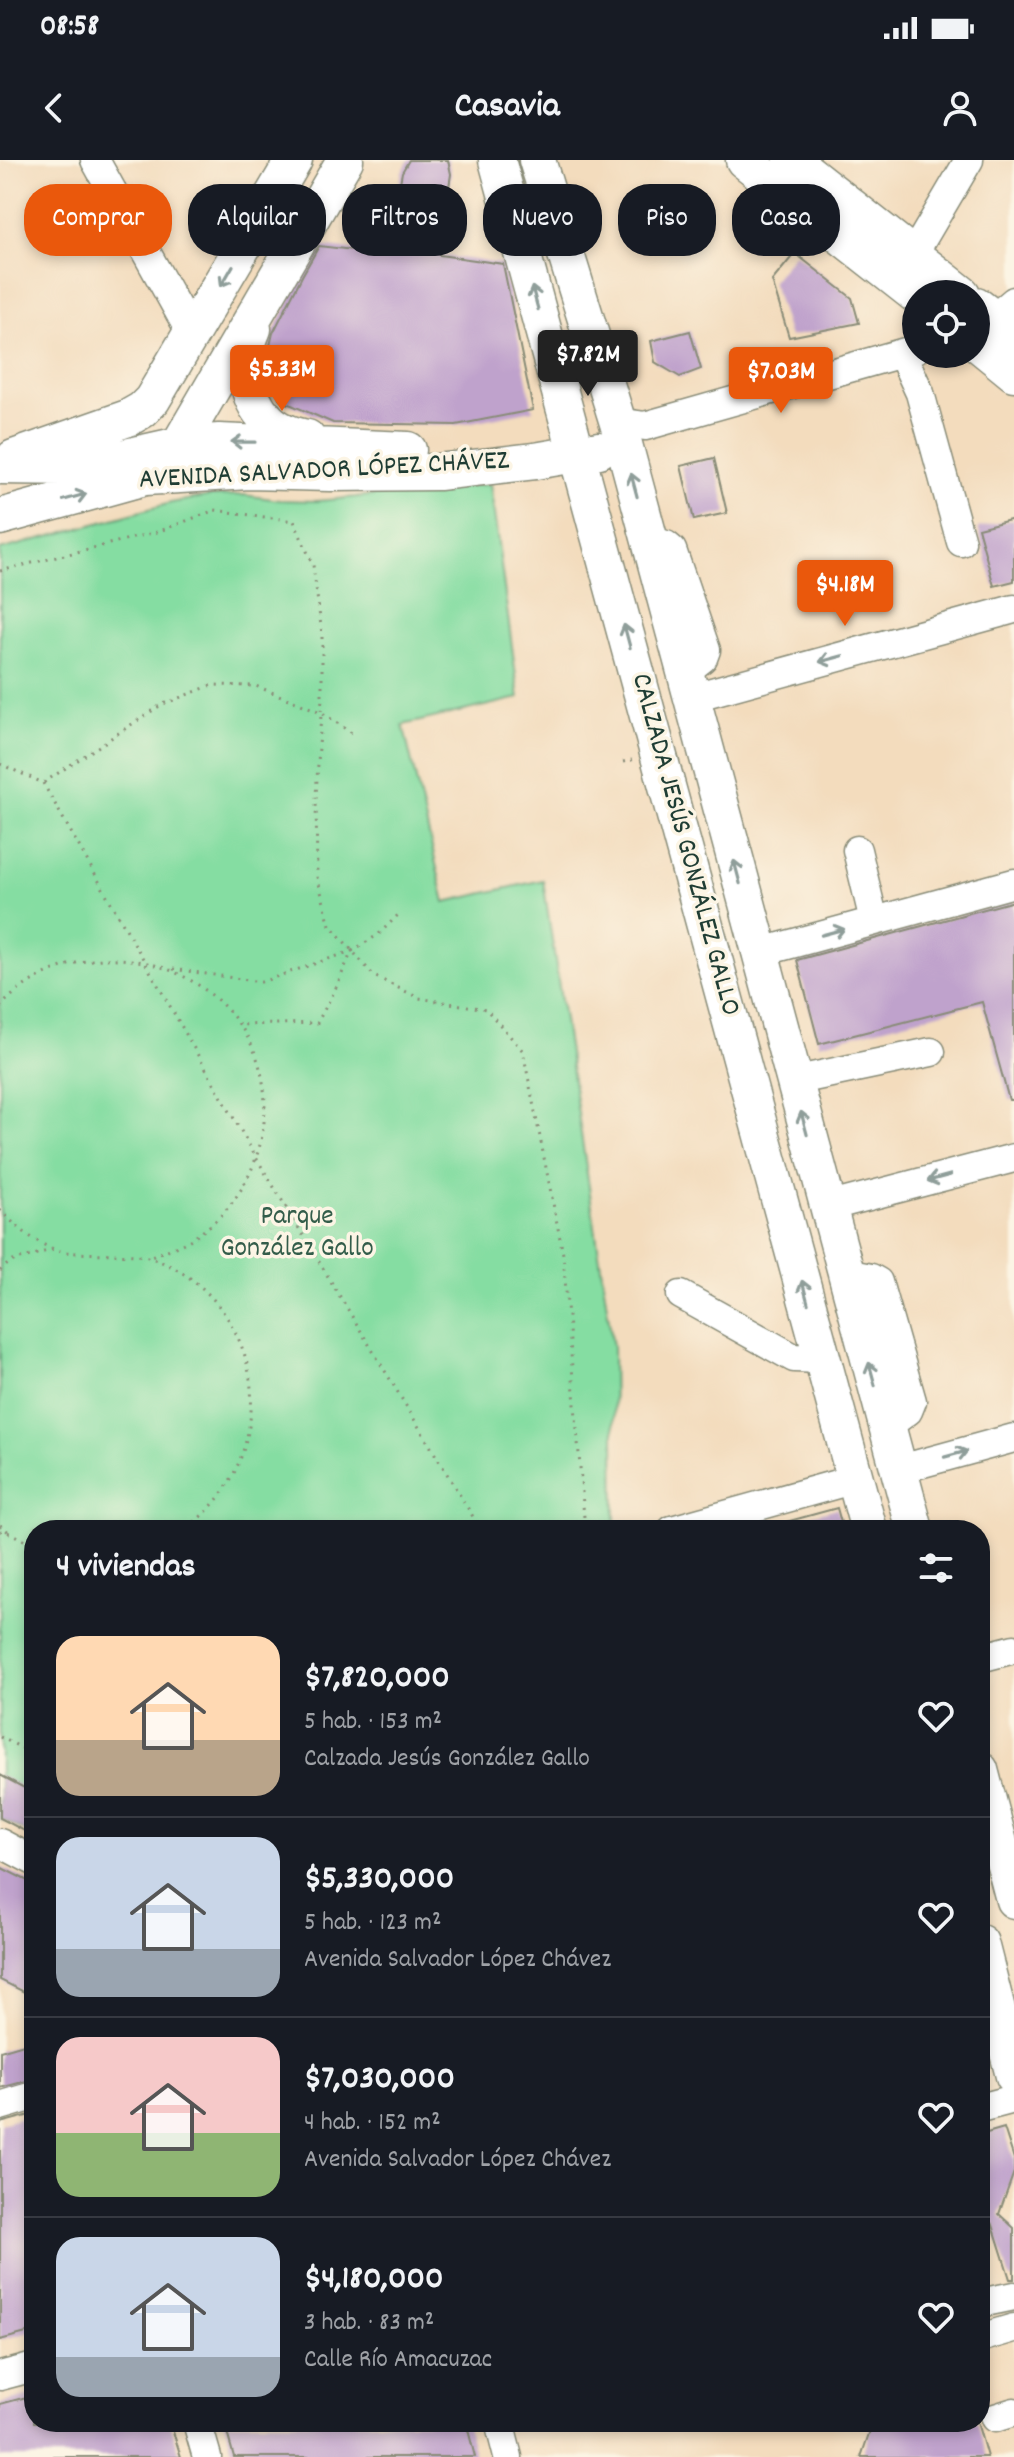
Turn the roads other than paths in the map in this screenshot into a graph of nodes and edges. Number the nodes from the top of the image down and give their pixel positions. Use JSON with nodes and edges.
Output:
{"nodes":[{"id":1,"x":95,"y":160,"type":"edge"},
{"id":2,"x":294,"y":160,"type":"edge"},
{"id":3,"x":345,"y":160,"type":"edge"},
{"id":4,"x":497,"y":160,"type":"edge"},
{"id":5,"x":537,"y":160,"type":"edge"},
{"id":6,"x":744,"y":160,"type":"edge"},
{"id":7,"x":792,"y":160,"type":"edge"},
{"id":8,"x":969,"y":160,"type":"edge"},
{"id":9,"x":913,"y":255,"type":"junction"},
{"id":10,"x":276,"y":277,"type":"junction"},
{"id":11,"x":944,"y":280,"type":"edge"},
{"id":12,"x":902,"y":284,"type":"edge"},
{"id":13,"x":992,"y":321,"type":"edge"},
{"id":14,"x":192,"y":335,"type":"junction"},
{"id":15,"x":902,"y":354,"type":"edge"},
{"id":16,"x":913,"y":368,"type":"edge"},
{"id":17,"x":1014,"y":373,"type":"edge"},
{"id":18,"x":629,"y":431,"type":"junction"},
{"id":19,"x":574,"y":443,"type":"junction"},
{"id":20,"x":179,"y":445,"type":"junction"},
{"id":21,"x":343,"y":447,"type":"junction"},
{"id":22,"x":0,"y":465,"type":"edge"},
{"id":23,"x":145,"y":477,"type":"junction"},
{"id":24,"x":0,"y":517,"type":"edge"},
{"id":25,"x":961,"y":542,"type":"dead end"},
{"id":26,"x":1013,"y":615,"type":"edge"},
{"id":27,"x":687,"y":686,"type":"junction"},
{"id":28,"x":857,"y":850,"type":"dead end"},
{"id":29,"x":1014,"y":883,"type":"edge"},
{"id":30,"x":874,"y":921,"type":"junction"},
{"id":31,"x":758,"y":953,"type":"junction"},
{"id":32,"x":931,"y":1052,"type":"dead end"},
{"id":33,"x":793,"y":1081,"type":"junction"},
{"id":34,"x":1014,"y":1158,"type":"edge"},
{"id":35,"x":827,"y":1207,"type":"junction"},
{"id":36,"x":681,"y":1295,"type":"dead end"},
{"id":37,"x":823,"y":1359,"type":"junction"},
{"id":38,"x":1014,"y":1438,"type":"edge"},
{"id":39,"x":897,"y":1470,"type":"junction"},
{"id":40,"x":855,"y":1479,"type":"junction"},
{"id":41,"x":708,"y":1520,"type":"edge"},
{"id":42,"x":866,"y":1520,"type":"edge"},
{"id":43,"x":912,"y":1520,"type":"edge"},
{"id":44,"x":1014,"y":1649,"type":"edge"},
{"id":45,"x":990,"y":1655,"type":"edge"},
{"id":46,"x":990,"y":1795,"type":"edge"},
{"id":47,"x":1005,"y":1832,"type":"edge"},
{"id":48,"x":0,"y":1843,"type":"edge"},
{"id":49,"x":24,"y":1856,"type":"edge"},
{"id":50,"x":1014,"y":1900,"type":"edge"},
{"id":51,"x":990,"y":1982,"type":"edge"},
{"id":52,"x":1014,"y":2076,"type":"edge"},
{"id":53,"x":24,"y":2099,"type":"edge"},
{"id":54,"x":1014,"y":2099,"type":"edge"},
{"id":55,"x":990,"y":2105,"type":"edge"},
{"id":56,"x":0,"y":2106,"type":"edge"},
{"id":57,"x":1014,"y":2296,"type":"edge"},
{"id":58,"x":990,"y":2301,"type":"edge"},
{"id":59,"x":1014,"y":2328,"type":"edge"},
{"id":60,"x":990,"y":2335,"type":"edge"},
{"id":61,"x":24,"y":2370,"type":"edge"},
{"id":62,"x":0,"y":2376,"type":"edge"},
{"id":63,"x":200,"y":2432,"type":"edge"},
{"id":64,"x":502,"y":2432,"type":"edge"},
{"id":65,"x":207,"y":2457,"type":"edge"},
{"id":66,"x":508,"y":2457,"type":"edge"}],
"edges":[{"from":1,"to":14,"type":"street"},
{"from":2,"to":14,"type":"main road","one_way":true},
{"from":3,"to":10,"type":"main road"},
{"from":19,"to":4,"type":"main road","name":"CALZADA JESÚS GONZÁLEZ GALLO","one_way":true},
{"from":5,"to":18,"type":"main road","name":"CALZADA JESÚS GONZÁLEZ GALLO"},
{"from":6,"to":12,"type":"main road"},
{"from":7,"to":9,"type":"main road"},
{"from":8,"to":9,"type":"street"},
{"from":9,"to":11,"type":"main road"},
{"from":10,"to":20,"type":"main road"},
{"from":10,"to":21,"type":"main road"},
{"from":13,"to":17,"type":"main road"},
{"from":14,"to":22,"type":"main road"},
{"from":15,"to":18,"type":"street","name":"AVENIDA SALVADOR LÓPEZ CHÁVEZ"},
{"from":16,"to":25,"type":"street"},
{"from":18,"to":19,"type":"main road","name":"AVENIDA SALVADOR LÓPEZ CHÁVEZ"},
{"from":27,"to":18,"type":"main road","name":"CALZADA JESÚS GONZÁLEZ GALLO","one_way":true},
{"from":19,"to":21,"type":"main road","name":"AVENIDA SALVADOR LÓPEZ CHÁVEZ"},
{"from":19,"to":23,"type":"main road","name":"AVENIDA SALVADOR LÓPEZ CHÁVEZ"},
{"from":37,"to":19,"type":"main road","name":"CALZADA JESÚS GONZÁLEZ GALLO","one_way":true},
{"from":21,"to":20,"type":"main road","name":"AVENIDA SALVADOR LÓPEZ CHÁVEZ","one_way":true},
{"from":20,"to":22,"type":"main road","name":"AVENIDA SALVADOR LÓPEZ CHÁVEZ"},
{"from":20,"to":23,"type":"main road"},
{"from":24,"to":23,"type":"main road","name":"AVENIDA SALVADOR LÓPEZ CHÁVEZ","one_way":true},
{"from":26,"to":27,"type":"street","one_way":true},
{"from":31,"to":27,"type":"main road","name":"CALZADA JESÚS GONZÁLEZ GALLO","one_way":true},
{"from":28,"to":30,"type":"street"},
{"from":29,"to":30,"type":"street"},
{"from":31,"to":30,"type":"street","one_way":true},
{"from":31,"to":33,"type":"main road","name":"CALZADA JESÚS GONZÁLEZ GALLO"},
{"from":32,"to":33,"type":"street"},
{"from":35,"to":33,"type":"main road","name":"CALZADA JESÚS GONZÁLEZ GALLO","one_way":true},
{"from":34,"to":35,"type":"street","one_way":true},
{"from":39,"to":35,"type":"main road","name":"CALZADA JESÚS GONZÁLEZ GALLO","one_way":true},
{"from":36,"to":37,"type":"street"},
{"from":37,"to":40,"type":"main road","name":"CALZADA JESÚS GONZÁLEZ GALLO"},
{"from":39,"to":38,"type":"street","one_way":true},
{"from":39,"to":43,"type":"main road","name":"CALZADA JESÚS GONZÁLEZ GALLO"},
{"from":40,"to":41,"type":"street"},
{"from":40,"to":42,"type":"main road","name":"CALZADA JESÚS GONZÁLEZ GALLO"},
{"from":44,"to":45,"type":"street"},
{"from":46,"to":47,"type":"main road"},
{"from":47,"to":50,"type":"main road"},
{"from":48,"to":49,"type":"street"},
{"from":51,"to":52,"type":"main road"},
{"from":53,"to":56,"type":"street"},
{"from":54,"to":55,"type":"street"},
{"from":57,"to":58,"type":"street"},
{"from":59,"to":60,"type":"street"},
{"from":61,"to":62,"type":"street"},
{"from":63,"to":65,"type":"street"},
{"from":64,"to":66,"type":"street"}]}
